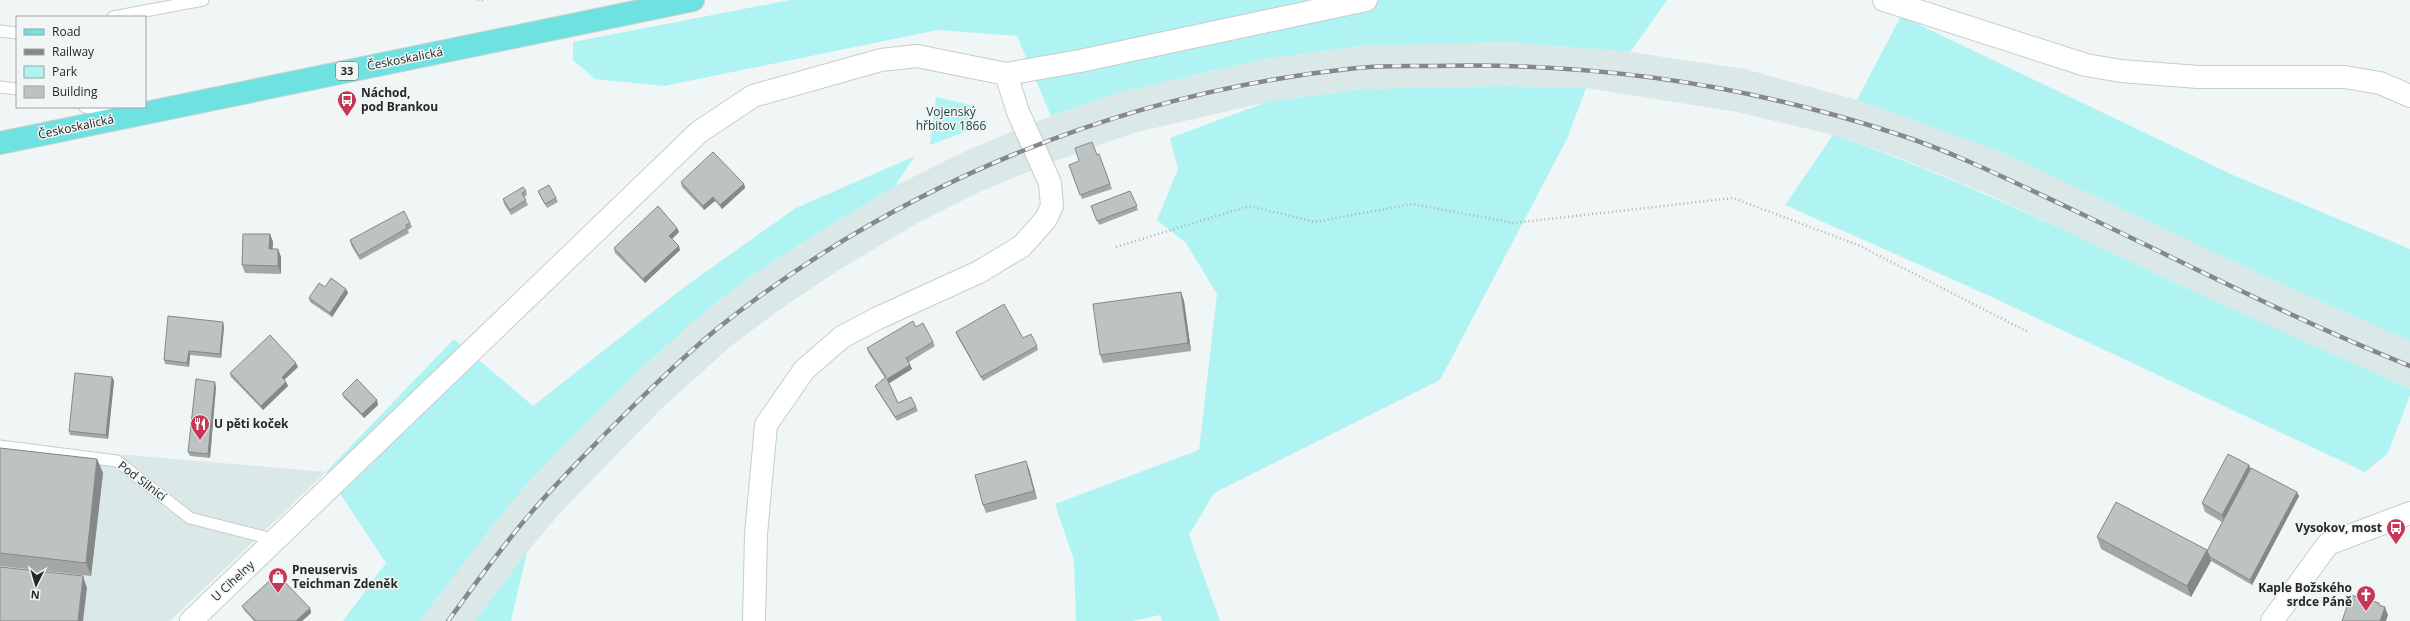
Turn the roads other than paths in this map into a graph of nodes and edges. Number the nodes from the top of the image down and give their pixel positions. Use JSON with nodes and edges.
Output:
{"nodes":[{"id":1,"x":203,"y":0,"type":"edge"},
{"id":2,"x":693,"y":0,"type":"edge"},
{"id":3,"x":1366,"y":0,"type":"edge"},
{"id":4,"x":1884,"y":0,"type":"edge"},
{"id":5,"x":118,"y":16,"type":"edge"},
{"id":6,"x":0,"y":31,"type":"edge"},
{"id":7,"x":16,"y":33,"type":"edge"},
{"id":8,"x":1006,"y":74,"type":"junction"},
{"id":9,"x":0,"y":87,"type":"edge"},
{"id":10,"x":16,"y":89,"type":"edge"},
{"id":11,"x":2410,"y":96,"type":"edge"},
{"id":12,"x":89,"y":108,"type":"edge"},
{"id":13,"x":128,"y":117,"type":"junction"},
{"id":14,"x":0,"y":143,"type":"edge"},
{"id":15,"x":0,"y":446,"type":"edge"},
{"id":16,"x":2410,"y":513,"type":"edge"},
{"id":17,"x":276,"y":540,"type":"junction"},
{"id":18,"x":191,"y":621,"type":"edge"},
{"id":19,"x":754,"y":621,"type":"edge"},
{"id":20,"x":2272,"y":621,"type":"edge"}],
"edges":[{"from":1,"to":5,"type":"lane"},
{"from":2,"to":13,"type":"main road","name":"Českoskalická","number":"33"},
{"from":3,"to":8,"type":"street"},
{"from":4,"to":11,"type":"street"},
{"from":6,"to":7,"type":"lane"},
{"from":8,"to":17,"type":"street","name":"U Cihelny"},
{"from":8,"to":19,"type":"street"},
{"from":9,"to":10,"type":"lane"},
{"from":12,"to":13,"type":"lane"},
{"from":13,"to":14,"type":"main road","name":"Českoskalická","number":"33"},
{"from":15,"to":17,"type":"lane","name":"Pod Silnicí"},
{"from":16,"to":20,"type":"street"},
{"from":17,"to":18,"type":"street","name":"U Cihelny"}]}
